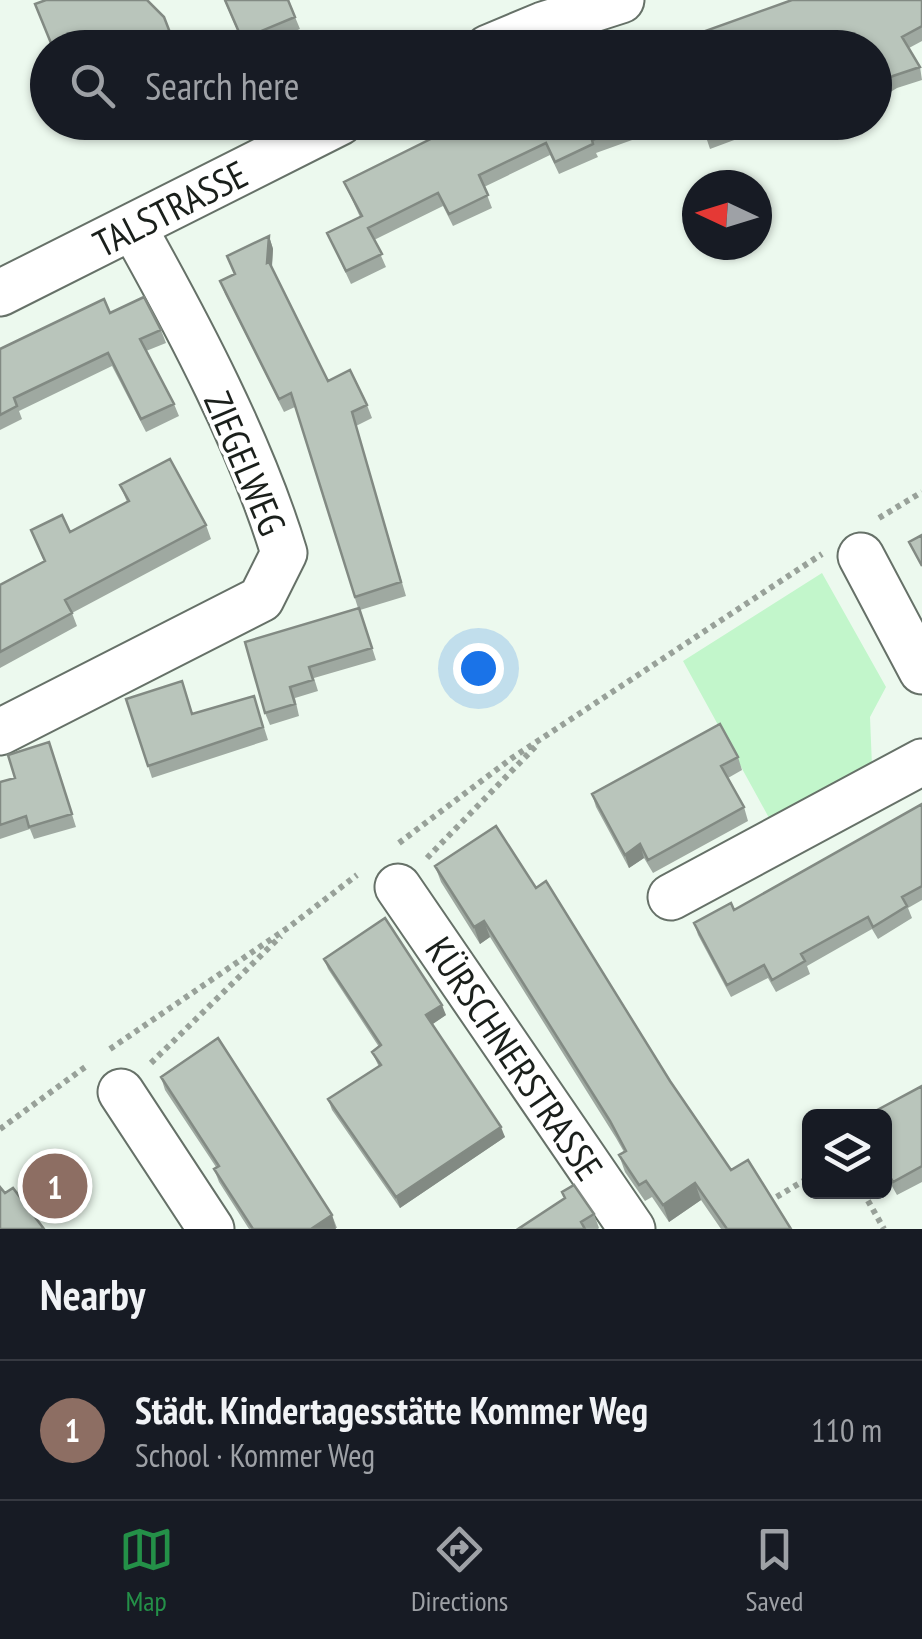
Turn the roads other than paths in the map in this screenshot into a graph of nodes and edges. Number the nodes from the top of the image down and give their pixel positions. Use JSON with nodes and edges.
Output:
{"nodes":[{"id":1,"x":621,"y":0,"type":"edge"},
{"id":2,"x":532,"y":30,"type":"edge"},
{"id":3,"x":305,"y":140,"type":"edge"},
{"id":4,"x":133,"y":227,"type":"junction"},
{"id":5,"x":0,"y":293,"type":"edge"},
{"id":6,"x":853,"y":543,"type":"road end"},
{"id":7,"x":922,"y":671,"type":"edge"},
{"id":8,"x":0,"y":732,"type":"edge"},
{"id":9,"x":922,"y":762,"type":"edge"},
{"id":10,"x":384,"y":869,"type":"road end"},
{"id":11,"x":672,"y":897,"type":"dead end"},
{"id":12,"x":121,"y":1092,"type":"road end"},
{"id":13,"x":212,"y":1229,"type":"edge"},
{"id":14,"x":632,"y":1229,"type":"edge"}],
"edges":[{"from":1,"to":2,"type":"street"},
{"from":3,"to":4,"type":"street","name":"TALSTRASSE"},
{"from":4,"to":5,"type":"street","name":"TALSTRASSE"},
{"from":4,"to":8,"type":"street","name":"ZIEGELWEG"},
{"from":6,"to":7,"type":"street"},
{"from":9,"to":11,"type":"street"},
{"from":10,"to":14,"type":"street","name":"KÜRSCHNERSTRASSE"},
{"from":12,"to":13,"type":"street"}]}
